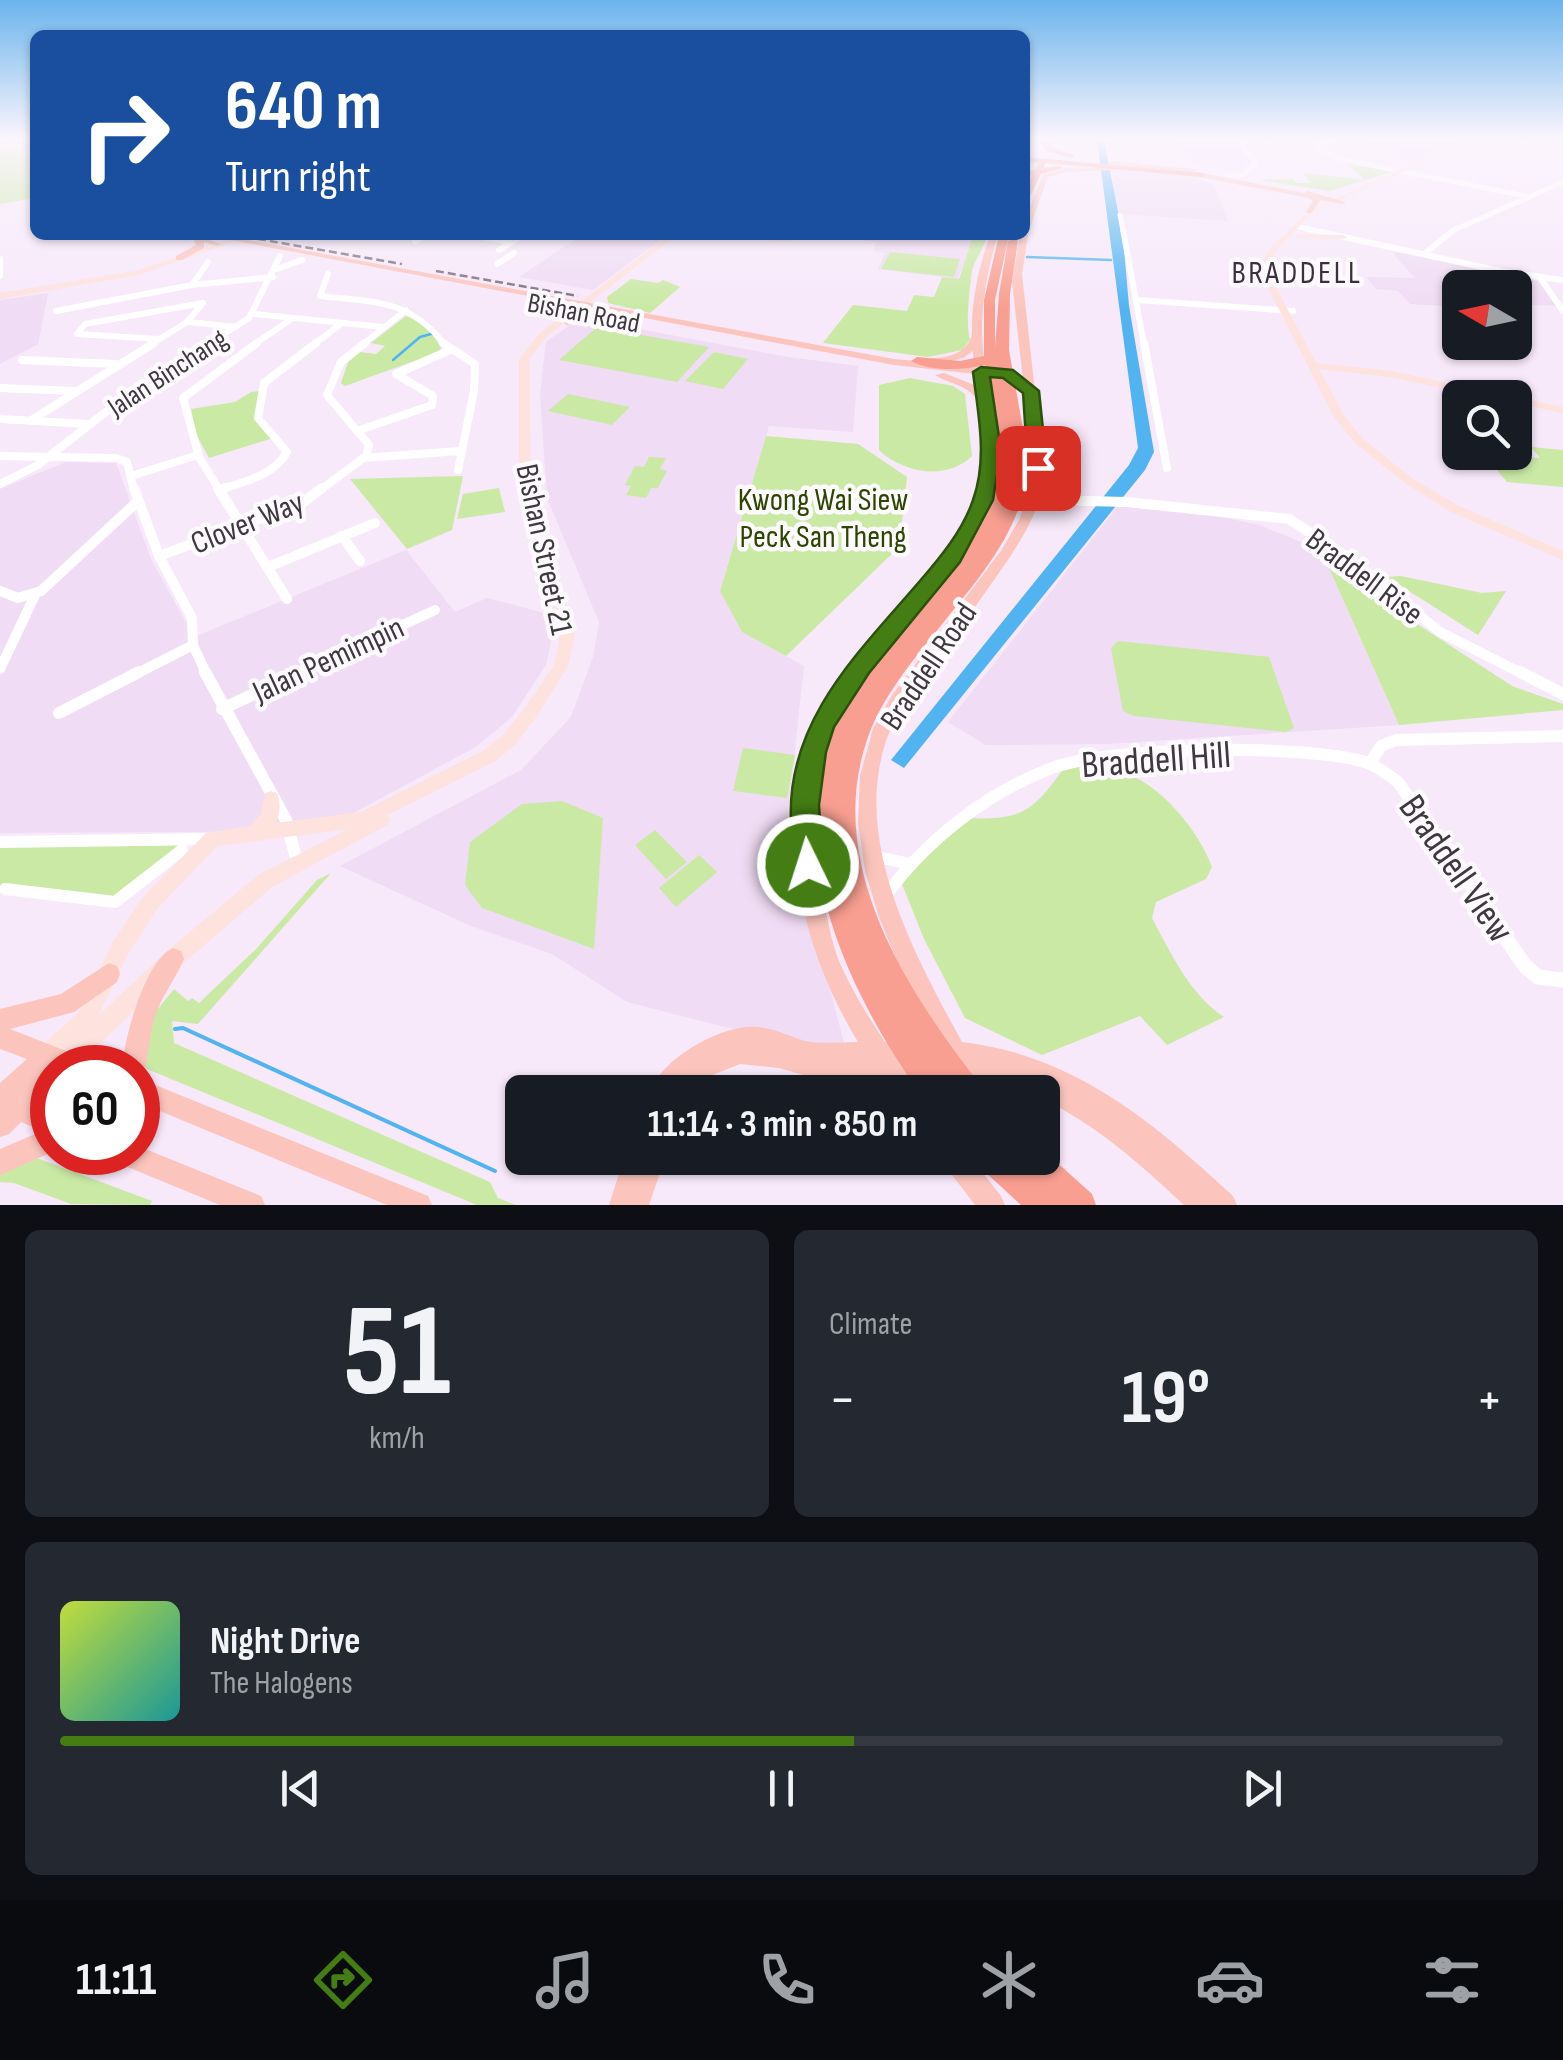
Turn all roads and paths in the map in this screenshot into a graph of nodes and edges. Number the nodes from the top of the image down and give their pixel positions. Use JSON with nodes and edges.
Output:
{"nodes":[{"id":1,"x":1312,"y":196,"type":"edge"},
{"id":2,"x":1328,"y":196,"type":"edge"},
{"id":3,"x":1328,"y":196,"type":"edge"},
{"id":4,"x":1348,"y":196,"type":"edge"},
{"id":5,"x":1348,"y":196,"type":"edge"},
{"id":6,"x":1521,"y":196,"type":"edge"},
{"id":7,"x":1532,"y":196,"type":"edge"},
{"id":8,"x":1524,"y":197,"type":"joint"},
{"id":9,"x":1342,"y":199,"type":"junction"},
{"id":10,"x":1120,"y":215,"type":"dead end"},
{"id":11,"x":1314,"y":215,"type":"junction"},
{"id":12,"x":1463,"y":226,"type":"junction"},
{"id":13,"x":1301,"y":228,"type":"junction"},
{"id":14,"x":1340,"y":235,"type":"junction"},
{"id":15,"x":216,"y":240,"type":"edge"},
{"id":16,"x":216,"y":240,"type":"edge"},
{"id":17,"x":217,"y":240,"type":"edge"},
{"id":18,"x":506,"y":240,"type":"edge"},
{"id":19,"x":669,"y":240,"type":"edge"},
{"id":20,"x":670,"y":240,"type":"edge"},
{"id":21,"x":1001,"y":240,"type":"edge"},
{"id":22,"x":1003,"y":240,"type":"edge"},
{"id":23,"x":1004,"y":240,"type":"edge"},
{"id":24,"x":1004,"y":240,"type":"edge"},
{"id":25,"x":1019,"y":240,"type":"edge"},
{"id":26,"x":250,"y":241,"type":"edge"},
{"id":27,"x":513,"y":241,"type":"joint"},
{"id":28,"x":1428,"y":254,"type":"junction"},
{"id":29,"x":280,"y":256,"type":"junction"},
{"id":30,"x":179,"y":258,"type":"junction"},
{"id":31,"x":206,"y":258,"type":"junction"},
{"id":32,"x":0,"y":259,"type":"edge"},
{"id":33,"x":302,"y":260,"type":"junction"},
{"id":34,"x":496,"y":264,"type":"dead end"},
{"id":35,"x":1002,"y":271,"type":"junction"},
{"id":36,"x":274,"y":274,"type":"junction"},
{"id":37,"x":328,"y":274,"type":"dead end"},
{"id":38,"x":0,"y":276,"type":"edge"},
{"id":39,"x":1545,"y":278,"type":"junction"},
{"id":40,"x":1563,"y":279,"type":"edge"},
{"id":41,"x":138,"y":280,"type":"dead end"},
{"id":42,"x":192,"y":285,"type":"junction"},
{"id":43,"x":84,"y":292,"type":"dead end"},
{"id":44,"x":603,"y":294,"type":"junction"},
{"id":45,"x":0,"y":295,"type":"edge"},
{"id":46,"x":141,"y":295,"type":"junction"},
{"id":47,"x":1137,"y":299,"type":"junction"},
{"id":48,"x":1563,"y":300,"type":"edge"},
{"id":49,"x":81,"y":306,"type":"junction"},
{"id":50,"x":555,"y":306,"type":"junction"},
{"id":51,"x":581,"y":308,"type":"junction"},
{"id":52,"x":1287,"y":309,"type":"junction"},
{"id":53,"x":406,"y":310,"type":"junction"},
{"id":54,"x":56,"y":311,"type":"dead end"},
{"id":55,"x":1563,"y":311,"type":"edge"},
{"id":56,"x":604,"y":312,"type":"junction"},
{"id":57,"x":253,"y":314,"type":"junction"},
{"id":58,"x":294,"y":318,"type":"junction"},
{"id":59,"x":187,"y":322,"type":"junction"},
{"id":60,"x":562,"y":322,"type":"junction"},
{"id":61,"x":342,"y":323,"type":"junction"},
{"id":62,"x":237,"y":327,"type":"junction"},
{"id":63,"x":384,"y":327,"type":"junction"},
{"id":64,"x":977,"y":337,"type":"junction"},
{"id":65,"x":158,"y":339,"type":"junction"},
{"id":66,"x":784,"y":341,"type":"junction"},
{"id":67,"x":1018,"y":341,"type":"junction"},
{"id":68,"x":998,"y":346,"type":"junction"},
{"id":69,"x":450,"y":350,"type":"junction"},
{"id":70,"x":22,"y":360,"type":"dead end"},
{"id":71,"x":117,"y":364,"type":"junction"},
{"id":72,"x":914,"y":366,"type":"junction"},
{"id":73,"x":1318,"y":368,"type":"junction"},
{"id":74,"x":981,"y":370,"type":"junction"},
{"id":75,"x":1014,"y":376,"type":"junction"},
{"id":76,"x":1442,"y":385,"type":"edge"},
{"id":77,"x":0,"y":388,"type":"edge"},
{"id":78,"x":1442,"y":388,"type":"edge"},
{"id":79,"x":75,"y":391,"type":"junction"},
{"id":80,"x":1031,"y":391,"type":"junction"},
{"id":81,"x":1532,"y":406,"type":"edge"},
{"id":82,"x":986,"y":408,"type":"junction"},
{"id":83,"x":1563,"y":412,"type":"edge"},
{"id":84,"x":0,"y":419,"type":"edge"},
{"id":85,"x":30,"y":421,"type":"junction"},
{"id":86,"x":90,"y":424,"type":"junction"},
{"id":87,"x":357,"y":431,"type":"junction"},
{"id":88,"x":1018,"y":432,"type":"junction"},
{"id":89,"x":460,"y":451,"type":"junction"},
{"id":90,"x":198,"y":455,"type":"junction"},
{"id":91,"x":0,"y":456,"type":"edge"},
{"id":92,"x":14,"y":457,"type":"junction"},
{"id":93,"x":49,"y":457,"type":"junction"},
{"id":94,"x":72,"y":457,"type":"junction"},
{"id":95,"x":363,"y":458,"type":"junction"},
{"id":96,"x":1006,"y":460,"type":"junction"},
{"id":97,"x":1167,"y":468,"type":"dead end"},
{"id":98,"x":458,"y":470,"type":"dead end"},
{"id":99,"x":131,"y":476,"type":"junction"},
{"id":100,"x":16,"y":477,"type":"junction"},
{"id":101,"x":1039,"y":482,"type":"junction"},
{"id":102,"x":0,"y":484,"type":"edge"},
{"id":103,"x":219,"y":490,"type":"junction"},
{"id":104,"x":1094,"y":499,"type":"junction"},
{"id":105,"x":137,"y":502,"type":"junction"},
{"id":106,"x":1034,"y":505,"type":"junction"},
{"id":107,"x":375,"y":523,"type":"dead end"},
{"id":108,"x":240,"y":526,"type":"junction"},
{"id":109,"x":342,"y":536,"type":"junction"},
{"id":110,"x":1563,"y":553,"type":"edge"},
{"id":111,"x":159,"y":556,"type":"junction"},
{"id":112,"x":953,"y":557,"type":"junction"},
{"id":113,"x":360,"y":561,"type":"dead end"},
{"id":114,"x":268,"y":567,"type":"junction"},
{"id":115,"x":0,"y":591,"type":"edge"},
{"id":116,"x":35,"y":595,"type":"junction"},
{"id":117,"x":288,"y":598,"type":"dead end"},
{"id":118,"x":435,"y":610,"type":"dead end"},
{"id":119,"x":193,"y":644,"type":"junction"},
{"id":120,"x":0,"y":669,"type":"edge"},
{"id":121,"x":883,"y":680,"type":"junction"},
{"id":122,"x":1563,"y":691,"type":"edge"},
{"id":123,"x":222,"y":709,"type":"junction"},
{"id":124,"x":58,"y":713,"type":"dead end"},
{"id":125,"x":1563,"y":736,"type":"edge"},
{"id":126,"x":1370,"y":764,"type":"junction"},
{"id":127,"x":271,"y":798,"type":"junction"},
{"id":128,"x":289,"y":828,"type":"junction"},
{"id":129,"x":256,"y":832,"type":"junction"},
{"id":130,"x":212,"y":839,"type":"junction"},
{"id":131,"x":0,"y":842,"type":"edge"},
{"id":132,"x":182,"y":850,"type":"dead end"},
{"id":133,"x":873,"y":856,"type":"junction"},
{"id":134,"x":297,"y":862,"type":"junction"},
{"id":135,"x":910,"y":864,"type":"junction"},
{"id":136,"x":5,"y":888,"type":"dead end"},
{"id":137,"x":884,"y":899,"type":"junction"},
{"id":138,"x":173,"y":959,"type":"junction"},
{"id":139,"x":108,"y":974,"type":"junction"},
{"id":140,"x":1563,"y":980,"type":"edge"},
{"id":141,"x":0,"y":1020,"type":"edge"},
{"id":142,"x":0,"y":1037,"type":"edge"},
{"id":143,"x":72,"y":1045,"type":"edge"},
{"id":144,"x":83,"y":1045,"type":"edge"},
{"id":145,"x":135,"y":1045,"type":"edge"},
{"id":146,"x":30,"y":1051,"type":"edge"},
{"id":147,"x":958,"y":1059,"type":"junction"},
{"id":148,"x":884,"y":1063,"type":"junction"},
{"id":149,"x":677,"y":1075,"type":"edge"},
{"id":150,"x":694,"y":1075,"type":"edge"},
{"id":151,"x":893,"y":1075,"type":"edge"},
{"id":152,"x":923,"y":1075,"type":"edge"},
{"id":153,"x":958,"y":1075,"type":"edge"},
{"id":154,"x":964,"y":1075,"type":"edge"},
{"id":155,"x":30,"y":1089,"type":"edge"},
{"id":156,"x":160,"y":1099,"type":"edge"},
{"id":157,"x":4,"y":1109,"type":"edge"},
{"id":158,"x":30,"y":1117,"type":"edge"},
{"id":159,"x":30,"y":1149,"type":"edge"},
{"id":160,"x":0,"y":1162,"type":"edge"},
{"id":161,"x":160,"y":1167,"type":"edge"},
{"id":162,"x":631,"y":1175,"type":"edge"},
{"id":163,"x":646,"y":1175,"type":"edge"},
{"id":164,"x":968,"y":1175,"type":"edge"},
{"id":165,"x":1011,"y":1175,"type":"edge"},
{"id":166,"x":1018,"y":1175,"type":"edge"},
{"id":167,"x":1049,"y":1175,"type":"edge"},
{"id":168,"x":252,"y":1205,"type":"edge"},
{"id":169,"x":418,"y":1205,"type":"edge"},
{"id":170,"x":622,"y":1205,"type":"edge"},
{"id":171,"x":636,"y":1205,"type":"edge"},
{"id":172,"x":992,"y":1205,"type":"edge"},
{"id":173,"x":1035,"y":1205,"type":"edge"},
{"id":174,"x":1043,"y":1205,"type":"edge"},
{"id":175,"x":1082,"y":1205,"type":"edge"},
{"id":176,"x":1203,"y":1205,"type":"edge"},
{"id":177,"x":1224,"y":1205,"type":"edge"}],
"edges":[{"from":1,"to":11,"type":"main road"},
{"from":2,"to":9,"type":"main road"},
{"from":3,"to":9,"type":"main road"},
{"from":4,"to":9,"type":"street"},
{"from":5,"to":9,"type":"street"},
{"from":6,"to":8,"type":"street"},
{"from":7,"to":12,"type":"street"},
{"from":8,"to":12,"type":"street"},
{"from":9,"to":11,"type":"street"},
{"from":10,"to":47,"type":"street"},
{"from":11,"to":13,"type":"street"},
{"from":11,"to":14,"type":"street"},
{"from":12,"to":28,"type":"street"},
{"from":13,"to":14,"type":"street"},
{"from":13,"to":52,"type":"street"},
{"from":14,"to":28,"type":"street"},
{"from":15,"to":30,"type":"main road"},
{"from":16,"to":30,"type":"street"},
{"from":17,"to":31,"type":"street"},
{"from":18,"to":27,"type":"street"},
{"from":19,"to":51,"type":"street"},
{"from":20,"to":44,"type":"street"},
{"from":21,"to":64,"type":"main road","name":"Braddell Road"},
{"from":22,"to":68,"type":"highway"},
{"from":23,"to":35,"type":"highway"},
{"from":24,"to":35,"type":"highway","name":"Braddell Road"},
{"from":25,"to":35,"type":"main road","name":"Braddell Road"},
{"from":26,"to":29,"type":"main road","name":"Bishan Road"},
{"from":26,"to":31,"type":"main road"},
{"from":26,"to":51,"type":"main road","name":"Bishan Road"},
{"from":27,"to":34,"type":"street"},
{"from":28,"to":39,"type":"street"},
{"from":29,"to":33,"type":"main road","name":"Bishan Road"},
{"from":29,"to":36,"type":"street","name":"Jalan Binchang"},
{"from":30,"to":45,"type":"street"},
{"from":31,"to":42,"type":"street","name":"Jalan Binchang"},
{"from":31,"to":45,"type":"street"},
{"from":32,"to":38,"type":"street"},
{"from":33,"to":36,"type":"street","name":"Jalan Binchang"},
{"from":33,"to":50,"type":"main road","name":"Bishan Road"},
{"from":35,"to":67,"type":"main road"},
{"from":35,"to":80,"type":"main road","name":"Braddell Road"},
{"from":35,"to":88,"type":"highway","name":"Braddell Road"},
{"from":35,"to":88,"type":"highway","name":"Braddell Road"},
{"from":36,"to":42,"type":"street","name":"Jalan Binchang"},
{"from":36,"to":57,"type":"street","name":"Jalan Binchang"},
{"from":37,"to":53,"type":"street"},
{"from":39,"to":40,"type":"street"},
{"from":39,"to":48,"type":"street"},
{"from":39,"to":55,"type":"street"},
{"from":41,"to":46,"type":"street"},
{"from":42,"to":46,"type":"street","name":"Jalan Binchang"},
{"from":43,"to":49,"type":"street"},
{"from":44,"to":51,"type":"street"},
{"from":44,"to":56,"type":"main road"},
{"from":46,"to":49,"type":"street","name":"Jalan Binchang"},
{"from":47,"to":52,"type":"street"},
{"from":47,"to":97,"type":"street"},
{"from":49,"to":54,"type":"street","name":"Jalan Binchang"},
{"from":50,"to":51,"type":"main road","name":"Bishan Road"},
{"from":50,"to":60,"type":"main road"},
{"from":51,"to":56,"type":"main road","name":"Bishan Road"},
{"from":51,"to":60,"type":"street","name":"Bishan Street 21"},
{"from":52,"to":73,"type":"street"},
{"from":53,"to":63,"type":"street"},
{"from":53,"to":69,"type":"street"},
{"from":56,"to":60,"type":"main road"},
{"from":56,"to":66,"type":"main road","name":"Bishan Road"},
{"from":56,"to":72,"type":"main road","name":"Bishan Road"},
{"from":57,"to":58,"type":"street"},
{"from":57,"to":62,"type":"street","name":"Jalan Binchang"},
{"from":58,"to":61,"type":"street"},
{"from":58,"to":90,"type":"street"},
{"from":59,"to":62,"type":"street"},
{"from":59,"to":65,"type":"street"},
{"from":59,"to":65,"type":"street"},
{"from":60,"to":128,"type":"street","name":"Bishan Street 21"},
{"from":60,"to":134,"type":"street","name":"Bishan Street 21"},
{"from":61,"to":63,"type":"street"},
{"from":61,"to":103,"type":"street"},
{"from":62,"to":86,"type":"street","name":"Jalan Binchang"},
{"from":63,"to":87,"type":"street"},
{"from":64,"to":72,"type":"main road"},
{"from":64,"to":74,"type":"main road","name":"Braddell Road"},
{"from":65,"to":71,"type":"street"},
{"from":66,"to":72,"type":"main road"},
{"from":66,"to":74,"type":"main road","name":"Bishan Road"},
{"from":67,"to":68,"type":"highway"},
{"from":67,"to":75,"type":"main road"},
{"from":68,"to":74,"type":"highway"},
{"from":69,"to":87,"type":"street"},
{"from":69,"to":89,"type":"street"},
{"from":70,"to":71,"type":"street"},
{"from":71,"to":79,"type":"street"},
{"from":72,"to":74,"type":"highway"},
{"from":72,"to":82,"type":"main road"},
{"from":73,"to":76,"type":"street"},
{"from":73,"to":78,"type":"street"},
{"from":73,"to":110,"type":"street"},
{"from":74,"to":75,"type":"main road","name":"Bishan Road"},
{"from":74,"to":82,"type":"main road","name":"Braddell Road"},
{"from":75,"to":80,"type":"main road"},
{"from":77,"to":79,"type":"street"},
{"from":79,"to":85,"type":"street"},
{"from":80,"to":88,"type":"main road","name":"Braddell Road"},
{"from":81,"to":83,"type":"street"},
{"from":82,"to":112,"type":"main road","name":"Braddell Road"},
{"from":84,"to":85,"type":"street"},
{"from":85,"to":86,"type":"street"},
{"from":86,"to":93,"type":"street","name":"Jalan Binchang"},
{"from":87,"to":95,"type":"street"},
{"from":88,"to":96,"type":"highway","name":"Braddell Road"},
{"from":88,"to":101,"type":"main road","name":"Braddell Road"},
{"from":88,"to":121,"type":"highway","name":"Braddell Road"},
{"from":89,"to":95,"type":"street"},
{"from":89,"to":98,"type":"street"},
{"from":90,"to":99,"type":"street"},
{"from":90,"to":103,"type":"street"},
{"from":91,"to":92,"type":"street"},
{"from":92,"to":93,"type":"street"},
{"from":92,"to":100,"type":"street"},
{"from":93,"to":94,"type":"street"},
{"from":93,"to":100,"type":"street","name":"Jalan Binchang"},
{"from":94,"to":99,"type":"street"},
{"from":94,"to":100,"type":"street"},
{"from":95,"to":108,"type":"street","name":"Clover Way"},
{"from":96,"to":112,"type":"highway"},
{"from":96,"to":121,"type":"highway","name":"Braddell Road"},
{"from":99,"to":105,"type":"street","name":"Jalan Pemimpin"},
{"from":100,"to":102,"type":"street"},
{"from":101,"to":104,"type":"street","name":"Braddell Rise"},
{"from":101,"to":106,"type":"main road","name":"Braddell Road"},
{"from":103,"to":108,"type":"street"},
{"from":104,"to":106,"type":"street","name":"Braddell Rise"},
{"from":104,"to":122,"type":"street","name":"Braddell Rise"},
{"from":105,"to":111,"type":"street","name":"Jalan Pemimpin"},
{"from":105,"to":116,"type":"street"},
{"from":106,"to":133,"type":"main road","name":"Braddell Road"},
{"from":107,"to":109,"type":"street"},
{"from":108,"to":111,"type":"street","name":"Clover Way"},
{"from":108,"to":114,"type":"street"},
{"from":109,"to":113,"type":"street"},
{"from":109,"to":114,"type":"street"},
{"from":111,"to":119,"type":"street","name":"Jalan Pemimpin"},
{"from":112,"to":148,"type":"main road","name":"Braddell Road"},
{"from":114,"to":117,"type":"street"},
{"from":115,"to":116,"type":"street"},
{"from":116,"to":120,"type":"street"},
{"from":118,"to":123,"type":"street","name":"Jalan Pemimpin"},
{"from":119,"to":123,"type":"street","name":"Jalan Pemimpin"},
{"from":119,"to":124,"type":"street"},
{"from":121,"to":152,"type":"highway"},
{"from":121,"to":153,"type":"highway"},
{"from":123,"to":127,"type":"street","name":"Jalan Pemimpin"},
{"from":125,"to":126,"type":"street","name":"Braddell View"},
{"from":126,"to":135,"type":"street","name":"Braddell Hill"},
{"from":126,"to":140,"type":"street","name":"Braddell View"},
{"from":127,"to":128,"type":"street","name":"Jalan Pemimpin"},
{"from":127,"to":129,"type":"street"},
{"from":128,"to":129,"type":"street","name":"Bishan Street 21"},
{"from":128,"to":134,"type":"street","name":"Jalan Pemimpin"},
{"from":129,"to":130,"type":"street","name":"Bishan Street 21"},
{"from":130,"to":131,"type":"street"},
{"from":130,"to":139,"type":"street"},
{"from":132,"to":136,"type":"street"},
{"from":133,"to":135,"type":"street"},
{"from":133,"to":137,"type":"main road","name":"Braddell Road"},
{"from":134,"to":138,"type":"street","name":"Bishan Street 21"},
{"from":135,"to":137,"type":"street","name":"Braddell Hill"},
{"from":137,"to":147,"type":"main road","name":"Braddell Road"},
{"from":138,"to":144,"type":"street","name":"Bishan Street 21"},
{"from":138,"to":145,"type":"main road"},
{"from":139,"to":141,"type":"main road"},
{"from":139,"to":143,"type":"street"},
{"from":142,"to":146,"type":"main road"},
{"from":147,"to":148,"type":"main road"},
{"from":147,"to":154,"type":"main road","name":"Braddell Road"},
{"from":147,"to":176,"type":"main road"},
{"from":147,"to":177,"type":"main road"},
{"from":148,"to":149,"type":"main road"},
{"from":148,"to":150,"type":"main road"},
{"from":148,"to":151,"type":"main road","name":"Braddell Road"},
{"from":155,"to":157,"type":"main road"},
{"from":156,"to":169,"type":"main road"},
{"from":157,"to":158,"type":"main road"},
{"from":159,"to":160,"type":"main road"},
{"from":161,"to":168,"type":"main road"},
{"from":162,"to":170,"type":"main road"},
{"from":163,"to":171,"type":"main road"},
{"from":164,"to":172,"type":"main road"},
{"from":165,"to":174,"type":"highway"},
{"from":166,"to":173,"type":"main road"},
{"from":167,"to":175,"type":"highway"}]}
